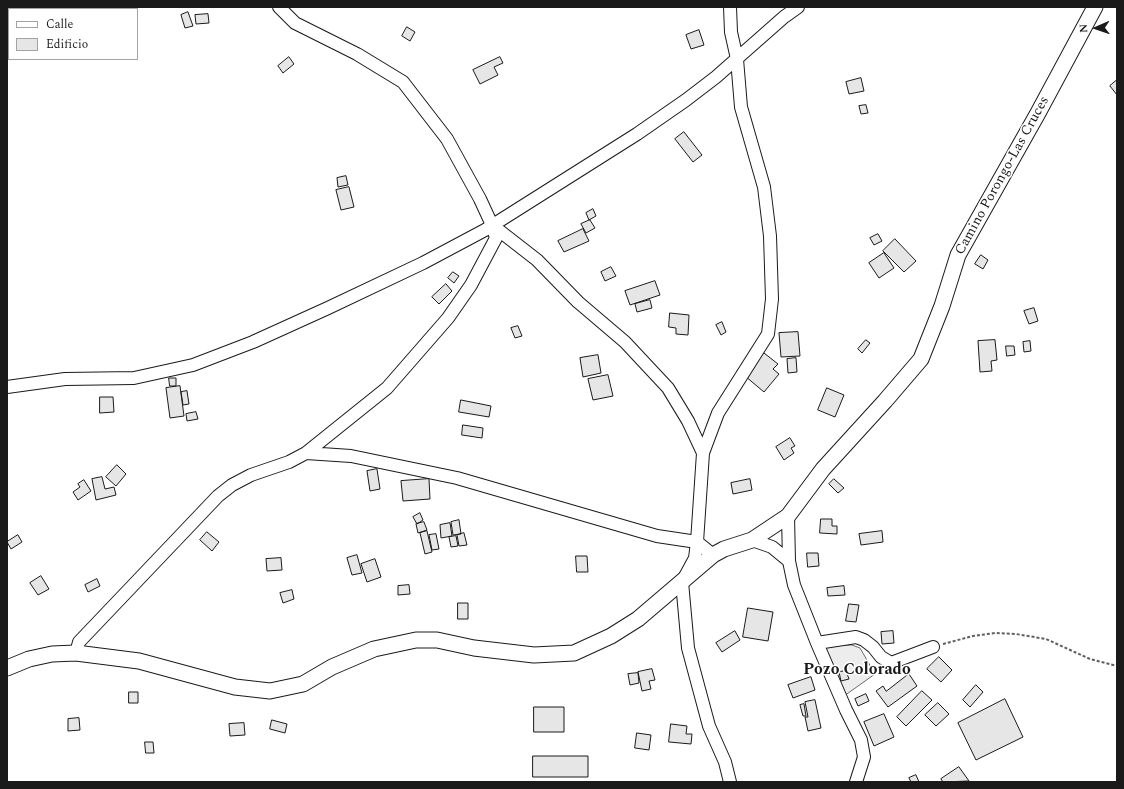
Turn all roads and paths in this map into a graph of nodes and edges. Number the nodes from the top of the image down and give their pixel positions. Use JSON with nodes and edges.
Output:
{"nodes":[{"id":1,"x":279,"y":7,"type":"edge"},
{"id":2,"x":730,"y":7,"type":"edge"},
{"id":3,"x":798,"y":7,"type":"edge"},
{"id":4,"x":1095,"y":7,"type":"edge"},
{"id":5,"x":737,"y":59,"type":"junction"},
{"id":6,"x":492,"y":225,"type":"junction"},
{"id":7,"x":7,"y":387,"type":"edge"},
{"id":8,"x":306,"y":453,"type":"junction"},
{"id":9,"x":703,"y":453,"type":"junction"},
{"id":10,"x":788,"y":516,"type":"junction"},
{"id":11,"x":752,"y":540,"type":"junction"},
{"id":12,"x":697,"y":542,"type":"junction"},
{"id":13,"x":713,"y":555,"type":"junction"},
{"id":14,"x":789,"y":561,"type":"junction"},
{"id":15,"x":682,"y":582,"type":"junction"},
{"id":16,"x":817,"y":642,"type":"junction"},
{"id":17,"x":933,"y":647,"type":"joint"},
{"id":18,"x":76,"y":653,"type":"junction"},
{"id":19,"x":1117,"y":666,"type":"edge"},
{"id":20,"x":7,"y":668,"type":"edge"},
{"id":21,"x":730,"y":782,"type":"edge"},
{"id":22,"x":856,"y":782,"type":"edge"}],
"edges":[{"from":1,"to":6,"type":"street"},
{"from":2,"to":5,"type":"street"},
{"from":3,"to":5,"type":"street"},
{"from":4,"to":10,"type":"main road","name":"Camino Porongo-Las Cruces"},
{"from":5,"to":6,"type":"street"},
{"from":5,"to":9,"type":"street"},
{"from":6,"to":7,"type":"street"},
{"from":6,"to":8,"type":"street"},
{"from":6,"to":9,"type":"street"},
{"from":8,"to":12,"type":"street"},
{"from":8,"to":18,"type":"street"},
{"from":9,"to":12,"type":"street"},
{"from":10,"to":11,"type":"main road","name":"Camino Porongo-Las Cruces"},
{"from":10,"to":14,"type":"street"},
{"from":11,"to":13,"type":"main road","name":"Camino Porongo-Las Cruces"},
{"from":11,"to":14,"type":"street"},
{"from":12,"to":13,"type":"street"},
{"from":12,"to":15,"type":"street"},
{"from":13,"to":15,"type":"main road","name":"Camino Porongo-Las Cruces"},
{"from":14,"to":16,"type":"street"},
{"from":15,"to":18,"type":"main road","name":"Camino Porongo-Las Cruces"},
{"from":15,"to":21,"type":"street"},
{"from":16,"to":17,"type":"street"},
{"from":16,"to":22,"type":"street"},
{"from":17,"to":19,"type":"path"},
{"from":18,"to":20,"type":"main road","name":"Camino Porongo-Las Cruces"}]}
